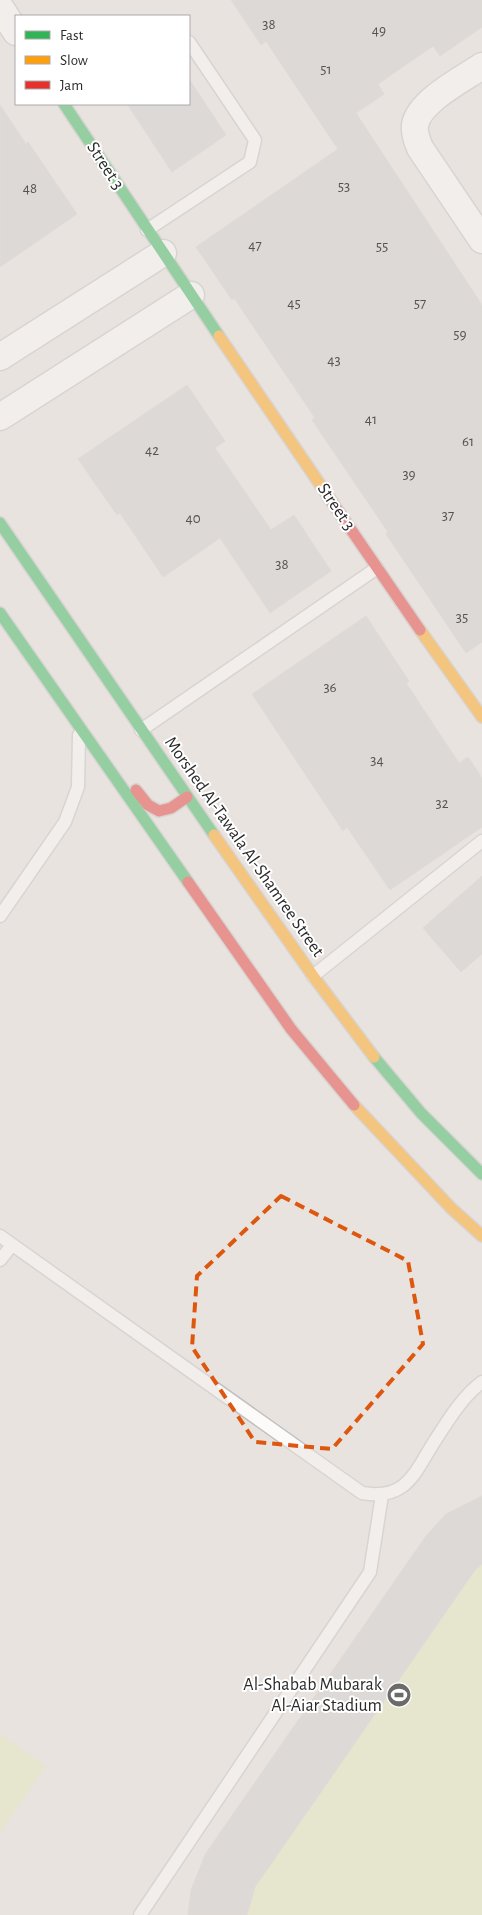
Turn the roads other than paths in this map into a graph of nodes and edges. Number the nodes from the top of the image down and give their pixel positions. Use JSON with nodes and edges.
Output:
{"nodes":[{"id":1,"x":0,"y":7,"type":"edge"},
{"id":2,"x":15,"y":30,"type":"edge"},
{"id":3,"x":190,"y":43,"type":"edge"},
{"id":4,"x":482,"y":66,"type":"edge"},
{"id":5,"x":65,"y":105,"type":"edge"},
{"id":6,"x":147,"y":230,"type":"junction"},
{"id":7,"x":482,"y":240,"type":"edge"},
{"id":8,"x":163,"y":253,"type":"junction"},
{"id":9,"x":191,"y":295,"type":"junction"},
{"id":10,"x":0,"y":357,"type":"edge"},
{"id":11,"x":0,"y":416,"type":"edge"},
{"id":12,"x":0,"y":523,"type":"edge"},
{"id":13,"x":378,"y":568,"type":"junction"},
{"id":14,"x":0,"y":613,"type":"edge"},
{"id":15,"x":482,"y":717,"type":"edge"},
{"id":16,"x":79,"y":722,"type":"junction"},
{"id":17,"x":141,"y":730,"type":"junction"},
{"id":18,"x":187,"y":797,"type":"junction"},
{"id":19,"x":482,"y":842,"type":"edge"},
{"id":20,"x":0,"y":916,"type":"edge"},
{"id":21,"x":313,"y":976,"type":"junction"},
{"id":22,"x":482,"y":1174,"type":"edge"},
{"id":23,"x":0,"y":1236,"type":"edge"},
{"id":24,"x":482,"y":1236,"type":"edge"},
{"id":25,"x":12,"y":1244,"type":"junction"},
{"id":26,"x":0,"y":1260,"type":"edge"},
{"id":27,"x":482,"y":1382,"type":"edge"},
{"id":28,"x":382,"y":1495,"type":"junction"},
{"id":29,"x":140,"y":1915,"type":"edge"}],
"edges":[{"from":1,"to":2,"type":"street"},
{"from":3,"to":6,"type":"lane"},
{"from":4,"to":7,"type":"street"},
{"from":5,"to":6,"type":"main road","name":"Street 3"},
{"from":6,"to":8,"type":"main road","name":"Street 3"},
{"from":8,"to":9,"type":"main road","name":"Street 3"},
{"from":8,"to":10,"type":"street"},
{"from":9,"to":11,"type":"street"},
{"from":9,"to":13,"type":"main road","name":"Street 3"},
{"from":12,"to":17,"type":"main road","name":"Morshed Al-Tawala Al-Shamree Street"},
{"from":13,"to":15,"type":"main road","name":"Street 3"},
{"from":13,"to":17,"type":"lane"},
{"from":14,"to":16,"type":"main road"},
{"from":16,"to":18,"type":"main road"},
{"from":16,"to":20,"type":"lane"},
{"from":16,"to":24,"type":"main road"},
{"from":17,"to":18,"type":"main road","name":"Morshed Al-Tawala Al-Shamree Street"},
{"from":18,"to":21,"type":"main road","name":"Morshed Al-Tawala Al-Shamree Street"},
{"from":19,"to":21,"type":"lane"},
{"from":21,"to":22,"type":"main road","name":"Morshed Al-Tawala Al-Shamree Street"},
{"from":23,"to":25,"type":"lane"},
{"from":25,"to":26,"type":"lane"},
{"from":25,"to":28,"type":"lane"},
{"from":27,"to":28,"type":"lane"},
{"from":28,"to":29,"type":"lane"}]}
